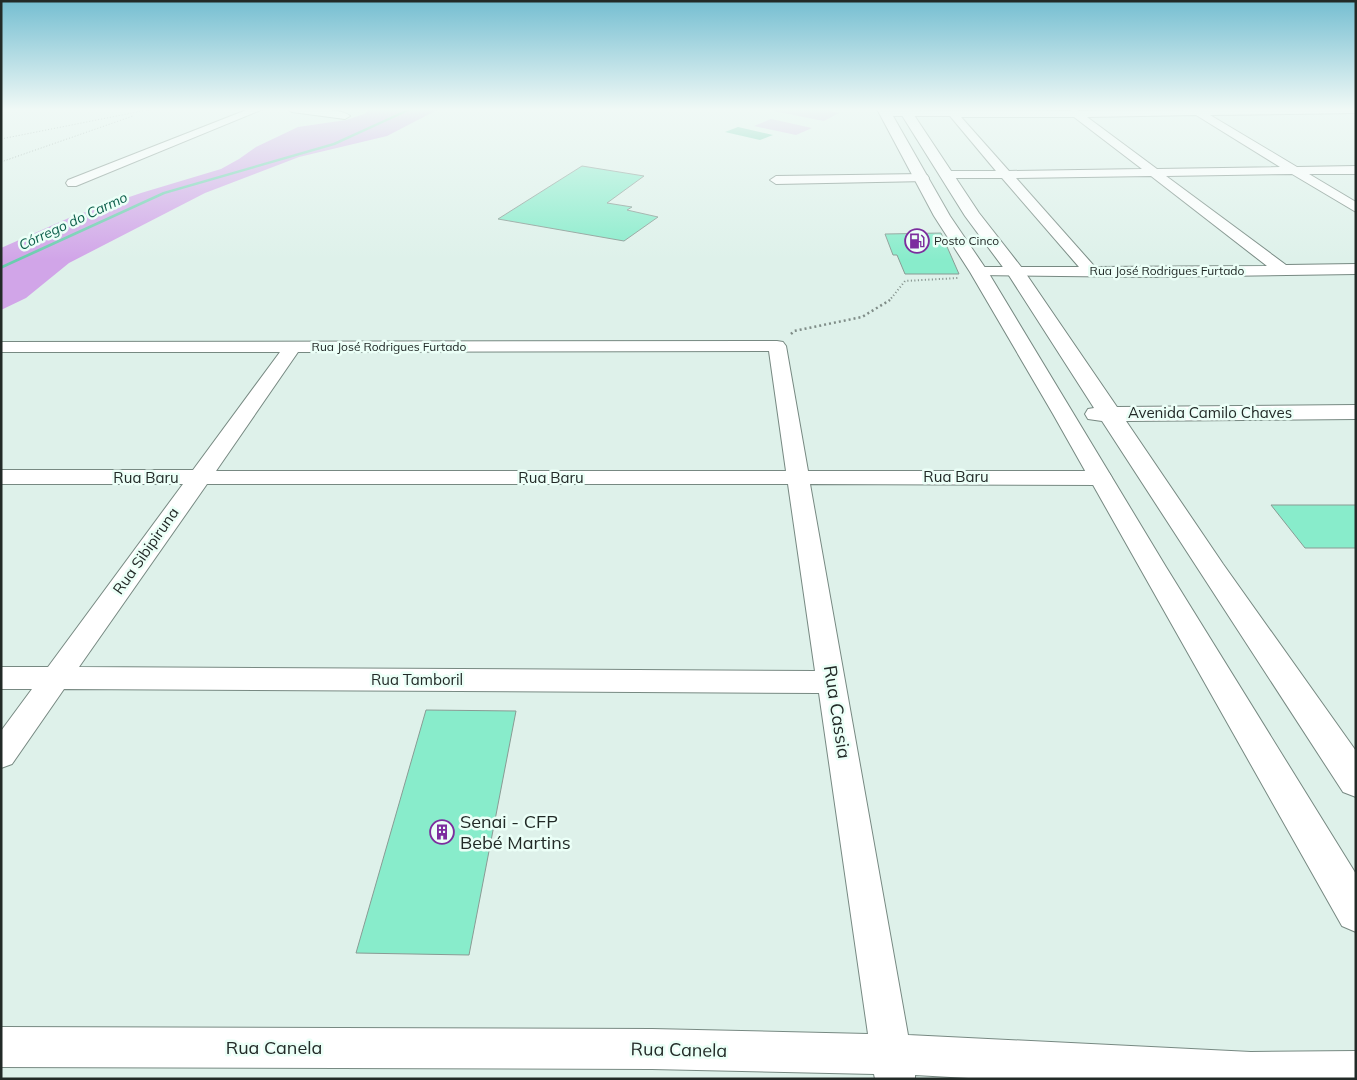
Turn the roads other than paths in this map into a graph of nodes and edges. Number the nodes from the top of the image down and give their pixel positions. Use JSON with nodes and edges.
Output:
{"nodes":[{"id":1,"x":131,"y":159,"type":"edge"},
{"id":2,"x":912,"y":159,"type":"edge"},
{"id":3,"x":936,"y":159,"type":"edge"},
{"id":4,"x":994,"y":159,"type":"edge"},
{"id":5,"x":1138,"y":159,"type":"edge"},
{"id":6,"x":1274,"y":159,"type":"edge"},
{"id":7,"x":1356,"y":170,"type":"edge"},
{"id":8,"x":1294,"y":172,"type":"junction"},
{"id":9,"x":1156,"y":173,"type":"junction"},
{"id":10,"x":946,"y":176,"type":"junction"},
{"id":11,"x":1009,"y":176,"type":"junction"},
{"id":12,"x":923,"y":178,"type":"junction"},
{"id":13,"x":776,"y":180,"type":"dead end"},
{"id":14,"x":72,"y":183,"type":"dead end"},
{"id":15,"x":1356,"y":208,"type":"edge"},
{"id":16,"x":942,"y":216,"type":"junction"},
{"id":17,"x":973,"y":216,"type":"junction"},
{"id":18,"x":1356,"y":269,"type":"edge"},
{"id":19,"x":1284,"y":271,"type":"junction"},
{"id":20,"x":1016,"y":272,"type":"junction"},
{"id":21,"x":1091,"y":272,"type":"junction"},
{"id":22,"x":969,"y":275,"type":"junction"},
{"id":23,"x":777,"y":346,"type":"joint"},
{"id":24,"x":1,"y":347,"type":"edge"},
{"id":25,"x":293,"y":347,"type":"junction"},
{"id":26,"x":1356,"y":412,"type":"edge"},
{"id":27,"x":1064,"y":414,"type":"junction"},
{"id":28,"x":1110,"y":414,"type":"junction"},
{"id":29,"x":1,"y":477,"type":"edge"},
{"id":30,"x":799,"y":477,"type":"junction"},
{"id":31,"x":198,"y":478,"type":"junction"},
{"id":32,"x":1101,"y":478,"type":"junction"},
{"id":33,"x":1,"y":678,"type":"edge"},
{"id":34,"x":56,"y":678,"type":"junction"},
{"id":35,"x":832,"y":682,"type":"junction"},
{"id":36,"x":1,"y":755,"type":"edge"},
{"id":37,"x":1356,"y":782,"type":"edge"},
{"id":38,"x":1356,"y":912,"type":"edge"},
{"id":39,"x":1,"y":1047,"type":"edge"},
{"id":40,"x":893,"y":1066,"type":"edge"},
{"id":41,"x":1356,"y":1071,"type":"edge"}],
"edges":[{"from":1,"to":14,"type":"street"},
{"from":2,"to":12,"type":"main road"},
{"from":3,"to":10,"type":"main road"},
{"from":4,"to":11,"type":"street"},
{"from":5,"to":9,"type":"street"},
{"from":6,"to":8,"type":"street"},
{"from":7,"to":8,"type":"street"},
{"from":8,"to":9,"type":"street"},
{"from":8,"to":15,"type":"street"},
{"from":9,"to":11,"type":"street"},
{"from":9,"to":19,"type":"street"},
{"from":10,"to":11,"type":"street"},
{"from":10,"to":17,"type":"main road"},
{"from":11,"to":21,"type":"street"},
{"from":12,"to":13,"type":"street"},
{"from":12,"to":16,"type":"main road"},
{"from":16,"to":17,"type":"main road"},
{"from":16,"to":22,"type":"main road"},
{"from":17,"to":20,"type":"main road"},
{"from":18,"to":19,"type":"street","name":"Rua José Rodrigues Furtado"},
{"from":19,"to":21,"type":"street","name":"Rua José Rodrigues Furtado"},
{"from":20,"to":21,"type":"street","name":"Rua José Rodrigues Furtado"},
{"from":20,"to":22,"type":"street","name":"Rua José Rodrigues Furtado"},
{"from":20,"to":28,"type":"main road"},
{"from":22,"to":27,"type":"main road"},
{"from":23,"to":25,"type":"street","name":"Rua José Rodrigues Furtado"},
{"from":23,"to":30,"type":"street","name":"Rua Cassia"},
{"from":24,"to":25,"type":"street","name":"Rua José Rodrigues Furtado"},
{"from":25,"to":31,"type":"street","name":"Rua Sibipiruna"},
{"from":26,"to":28,"type":"main road","name":"Avenida Camilo Chaves"},
{"from":27,"to":28,"type":"main road","name":"Avenida Camilo Chaves"},
{"from":27,"to":32,"type":"main road"},
{"from":28,"to":37,"type":"main road"},
{"from":29,"to":31,"type":"street","name":"Rua Baru"},
{"from":30,"to":31,"type":"street","name":"Rua Baru"},
{"from":30,"to":32,"type":"street","name":"Rua Baru"},
{"from":30,"to":35,"type":"street","name":"Rua Cassia"},
{"from":31,"to":34,"type":"street","name":"Rua Sibipiruna"},
{"from":32,"to":38,"type":"main road"},
{"from":33,"to":34,"type":"street","name":"Rua Tamboril"},
{"from":34,"to":35,"type":"street","name":"Rua Tamboril"},
{"from":34,"to":36,"type":"street","name":"Rua Sibipiruna"},
{"from":35,"to":40,"type":"street","name":"Rua Cassia"},
{"from":39,"to":40,"type":"street","name":"Rua Canela"},
{"from":40,"to":41,"type":"street","name":"Rua Canela"}]}
